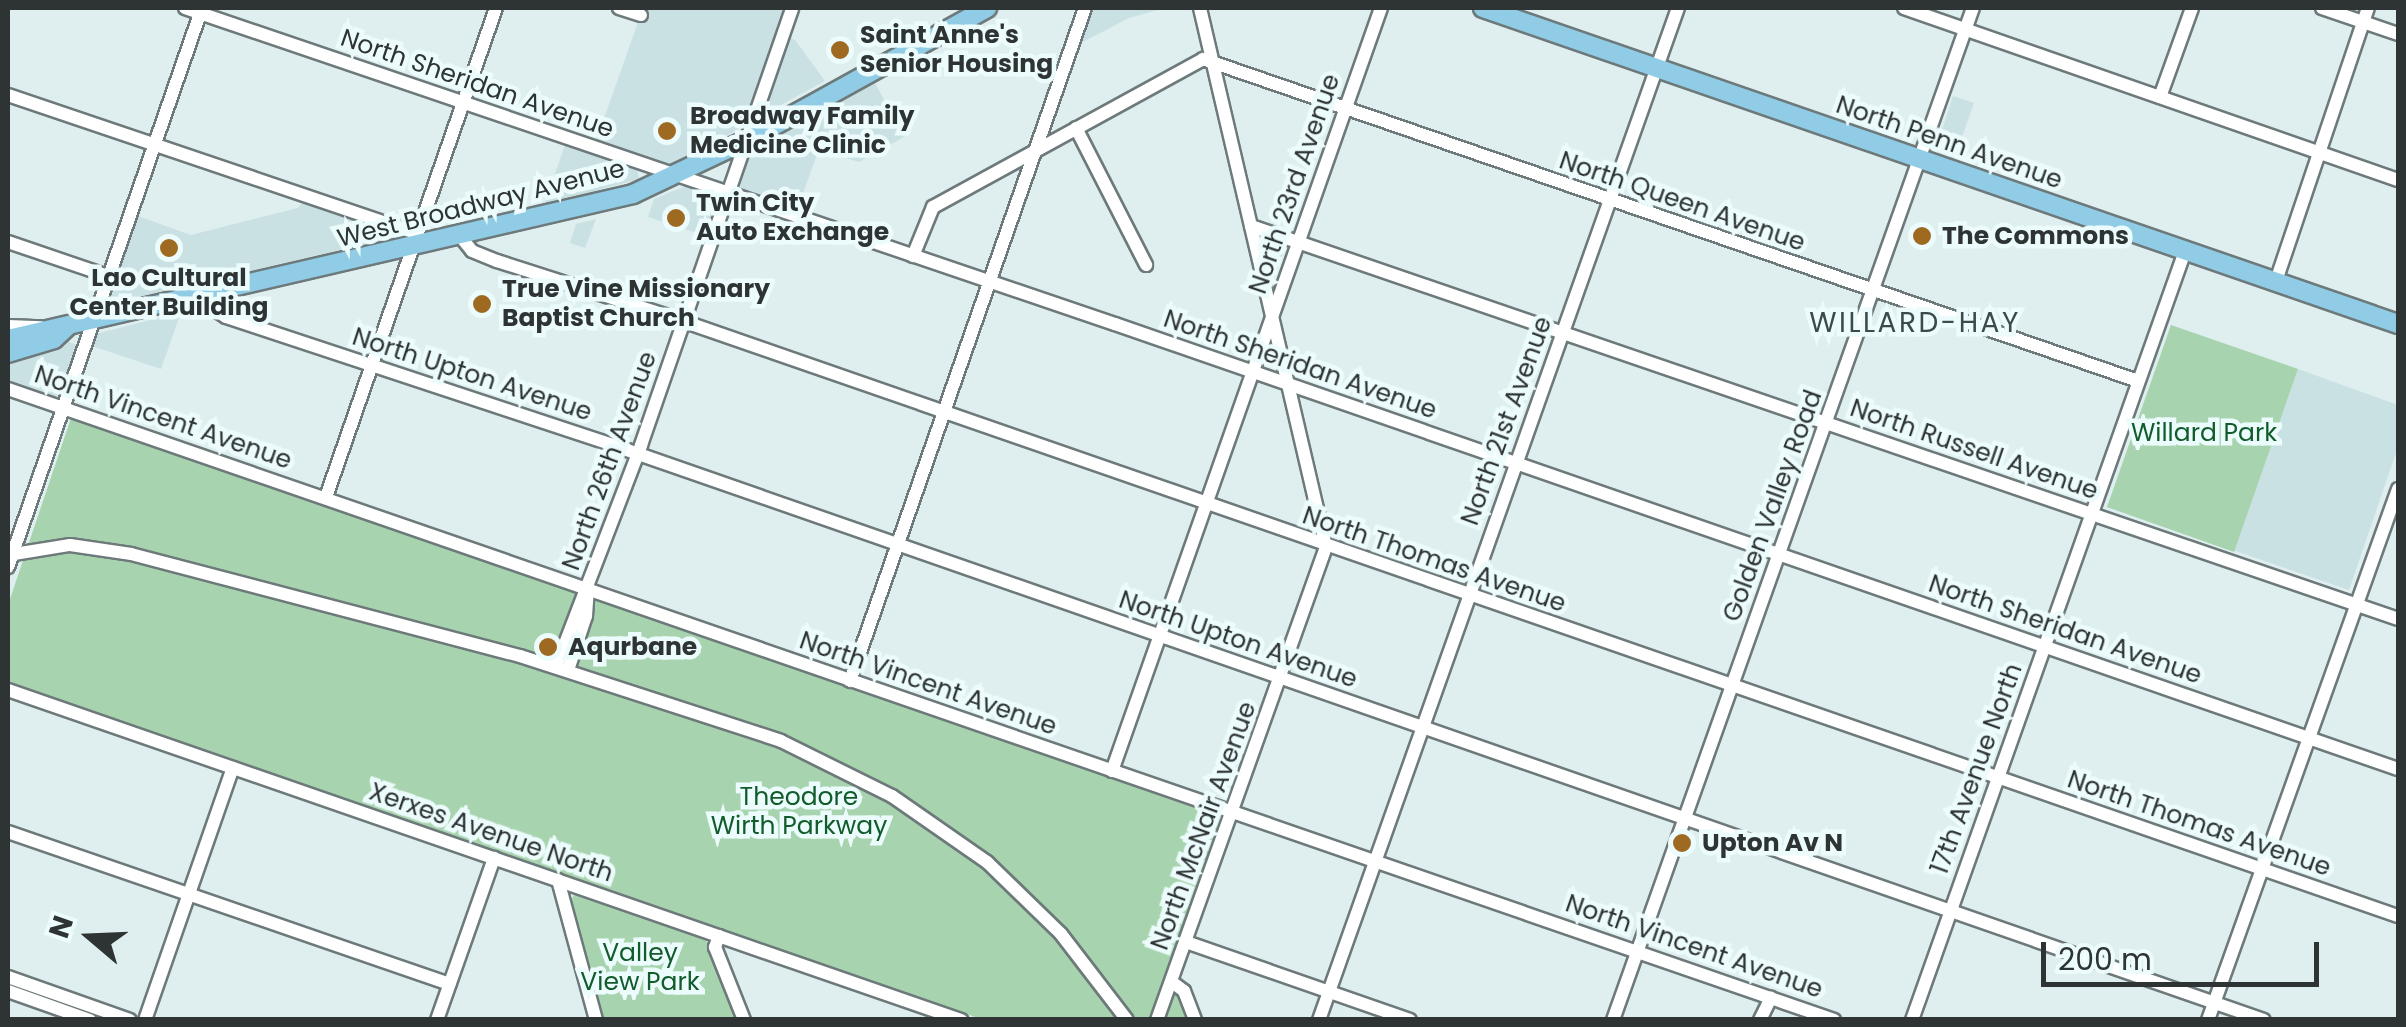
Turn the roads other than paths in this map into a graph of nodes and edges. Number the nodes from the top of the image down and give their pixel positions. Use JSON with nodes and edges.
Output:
{"nodes":[{"id":1,"x":185,"y":8,"type":"edge"},
{"id":2,"x":496,"y":8,"type":"edge"},
{"id":3,"x":619,"y":8,"type":"edge"},
{"id":4,"x":792,"y":8,"type":"edge"},
{"id":5,"x":987,"y":8,"type":"edge"},
{"id":6,"x":1084,"y":8,"type":"edge"},
{"id":7,"x":1200,"y":8,"type":"edge"},
{"id":8,"x":1381,"y":8,"type":"edge"},
{"id":9,"x":1484,"y":8,"type":"edge"},
{"id":10,"x":1678,"y":8,"type":"edge"},
{"id":11,"x":1904,"y":8,"type":"edge"},
{"id":12,"x":1973,"y":8,"type":"edge"},
{"id":13,"x":2192,"y":8,"type":"edge"},
{"id":14,"x":2322,"y":8,"type":"edge"},
{"id":15,"x":2368,"y":8,"type":"edge"},
{"id":16,"x":201,"y":10,"type":"edge"},
{"id":17,"x":642,"y":15,"type":"dead end"},
{"id":18,"x":2363,"y":22,"type":"junction"},
{"id":19,"x":1966,"y":29,"type":"junction"},
{"id":20,"x":2398,"y":34,"type":"edge"},
{"id":21,"x":1212,"y":62,"type":"junction"},
{"id":22,"x":1657,"y":68,"type":"junction"},
{"id":23,"x":8,"y":94,"type":"edge"},
{"id":24,"x":2160,"y":97,"type":"junction"},
{"id":25,"x":463,"y":103,"type":"junction"},
{"id":26,"x":1345,"y":109,"type":"junction"},
{"id":27,"x":1076,"y":128,"type":"junction"},
{"id":28,"x":745,"y":139,"type":"junction"},
{"id":29,"x":154,"y":145,"type":"junction"},
{"id":30,"x":1035,"y":148,"type":"junction"},
{"id":31,"x":2319,"y":152,"type":"junction"},
{"id":32,"x":1920,"y":159,"type":"junction"},
{"id":33,"x":675,"y":176,"type":"junction"},
{"id":34,"x":2398,"y":180,"type":"edge"},
{"id":35,"x":726,"y":193,"type":"junction"},
{"id":36,"x":1610,"y":200,"type":"junction"},
{"id":37,"x":1251,"y":226,"type":"junction"},
{"id":38,"x":460,"y":236,"type":"junction"},
{"id":39,"x":415,"y":241,"type":"junction"},
{"id":40,"x":8,"y":242,"type":"edge"},
{"id":41,"x":1298,"y":242,"type":"junction"},
{"id":42,"x":2185,"y":252,"type":"junction"},
{"id":43,"x":913,"y":256,"type":"junction"},
{"id":44,"x":1146,"y":265,"type":"dead end"},
{"id":45,"x":108,"y":276,"type":"junction"},
{"id":46,"x":2276,"y":281,"type":"junction"},
{"id":47,"x":989,"y":282,"type":"junction"},
{"id":48,"x":1874,"y":291,"type":"junction"},
{"id":49,"x":210,"y":293,"type":"junction"},
{"id":50,"x":1272,"y":316,"type":"junction"},
{"id":51,"x":93,"y":320,"type":"junction"},
{"id":52,"x":683,"y":323,"type":"junction"},
{"id":53,"x":2398,"y":324,"type":"edge"},
{"id":54,"x":8,"y":326,"type":"edge"},
{"id":55,"x":59,"y":327,"type":"junction"},
{"id":56,"x":1563,"y":332,"type":"junction"},
{"id":57,"x":8,"y":340,"type":"edge"},
{"id":58,"x":8,"y":353,"type":"edge"},
{"id":59,"x":372,"y":366,"type":"junction"},
{"id":60,"x":1252,"y":373,"type":"junction"},
{"id":61,"x":2138,"y":381,"type":"junction"},
{"id":62,"x":1288,"y":386,"type":"junction"},
{"id":63,"x":8,"y":389,"type":"edge"},
{"id":64,"x":63,"y":408,"type":"junction"},
{"id":65,"x":944,"y":414,"type":"junction"},
{"id":66,"x":1826,"y":423,"type":"junction"},
{"id":67,"x":637,"y":454,"type":"junction"},
{"id":68,"x":1516,"y":465,"type":"junction"},
{"id":69,"x":2398,"y":490,"type":"edge"},
{"id":70,"x":326,"y":497,"type":"junction"},
{"id":71,"x":1205,"y":505,"type":"junction"},
{"id":72,"x":2092,"y":514,"type":"junction"},
{"id":73,"x":12,"y":538,"type":"edge"},
{"id":74,"x":898,"y":546,"type":"junction"},
{"id":75,"x":1326,"y":547,"type":"junction"},
{"id":76,"x":1780,"y":556,"type":"junction"},
{"id":77,"x":9,"y":559,"type":"edge"},
{"id":78,"x":588,"y":590,"type":"junction"},
{"id":79,"x":1469,"y":597,"type":"junction"},
{"id":80,"x":2358,"y":605,"type":"junction"},
{"id":81,"x":2398,"y":619,"type":"edge"},
{"id":82,"x":1159,"y":637,"type":"junction"},
{"id":83,"x":2044,"y":647,"type":"junction"},
{"id":84,"x":562,"y":669,"type":"junction"},
{"id":85,"x":1280,"y":679,"type":"junction"},
{"id":86,"x":850,"y":681,"type":"junction"},
{"id":87,"x":1732,"y":686,"type":"junction"},
{"id":88,"x":8,"y":690,"type":"edge"},
{"id":89,"x":1423,"y":727,"type":"junction"},
{"id":90,"x":2309,"y":739,"type":"junction"},
{"id":91,"x":233,"y":768,"type":"junction"},
{"id":92,"x":2398,"y":769,"type":"edge"},
{"id":93,"x":1112,"y":771,"type":"junction"},
{"id":94,"x":1998,"y":778,"type":"junction"},
{"id":95,"x":1232,"y":812,"type":"junction"},
{"id":96,"x":1684,"y":819,"type":"junction"},
{"id":97,"x":8,"y":832,"type":"edge"},
{"id":98,"x":494,"y":858,"type":"junction"},
{"id":99,"x":1375,"y":861,"type":"junction"},
{"id":100,"x":2264,"y":870,"type":"junction"},
{"id":101,"x":558,"y":880,"type":"junction"},
{"id":102,"x":189,"y":894,"type":"junction"},
{"id":103,"x":1951,"y":910,"type":"junction"},
{"id":104,"x":2398,"y":916,"type":"edge"},
{"id":105,"x":718,"y":936,"type":"junction"},
{"id":106,"x":1186,"y":942,"type":"junction"},
{"id":107,"x":1637,"y":951,"type":"junction"},
{"id":108,"x":8,"y":977,"type":"edge"},
{"id":109,"x":1172,"y":982,"type":"junction"},
{"id":110,"x":450,"y":984,"type":"junction"},
{"id":111,"x":8,"y":991,"type":"edge"},
{"id":112,"x":1329,"y":992,"type":"junction"},
{"id":113,"x":1771,"y":998,"type":"junction"},
{"id":114,"x":2214,"y":1003,"type":"junction"},
{"id":115,"x":90,"y":1020,"type":"edge"},
{"id":116,"x":130,"y":1020,"type":"edge"},
{"id":117,"x":145,"y":1020,"type":"edge"},
{"id":118,"x":438,"y":1020,"type":"edge"},
{"id":119,"x":596,"y":1020,"type":"edge"},
{"id":120,"x":744,"y":1020,"type":"edge"},
{"id":121,"x":960,"y":1020,"type":"edge"},
{"id":122,"x":1128,"y":1020,"type":"edge"},
{"id":123,"x":1157,"y":1020,"type":"edge"},
{"id":124,"x":1195,"y":1020,"type":"edge"},
{"id":125,"x":1319,"y":1020,"type":"edge"},
{"id":126,"x":1410,"y":1020,"type":"edge"},
{"id":127,"x":1614,"y":1020,"type":"edge"},
{"id":128,"x":1760,"y":1020,"type":"edge"},
{"id":129,"x":1834,"y":1020,"type":"edge"},
{"id":130,"x":1912,"y":1020,"type":"edge"},
{"id":131,"x":2208,"y":1020,"type":"edge"},
{"id":132,"x":2264,"y":1020,"type":"edge"}],
"edges":[{"from":1,"to":16,"type":"street","name":"North Sheridan Avenue"},
{"from":2,"to":25,"type":"street"},
{"from":3,"to":17,"type":"street"},
{"from":4,"to":28,"type":"street","name":"North 26th Avenue"},
{"from":5,"to":28,"type":"main road","name":"West Broadway Avenue"},
{"from":6,"to":30,"type":"street"},
{"from":7,"to":21,"type":"street"},
{"from":8,"to":26,"type":"street","name":"North 23rd Avenue"},
{"from":9,"to":22,"type":"main road","name":"North Penn Avenue"},
{"from":10,"to":22,"type":"street","name":"North 21st Avenue"},
{"from":11,"to":19,"type":"street"},
{"from":12,"to":19,"type":"street","name":"Golden Valley Road"},
{"from":13,"to":24,"type":"street"},
{"from":14,"to":18,"type":"street"},
{"from":15,"to":18,"type":"street"},
{"from":16,"to":25,"type":"street","name":"North Sheridan Avenue"},
{"from":16,"to":29,"type":"street"},
{"from":18,"to":20,"type":"street"},
{"from":18,"to":31,"type":"street"},
{"from":19,"to":24,"type":"street"},
{"from":19,"to":32,"type":"street","name":"Golden Valley Road"},
{"from":21,"to":26,"type":"street","name":"North Queen Avenue"},
{"from":21,"to":27,"type":"street"},
{"from":21,"to":37,"type":"street"},
{"from":22,"to":32,"type":"main road","name":"North Penn Avenue"},
{"from":22,"to":36,"type":"street","name":"North 21st Avenue"},
{"from":23,"to":29,"type":"street"},
{"from":24,"to":31,"type":"street"},
{"from":25,"to":33,"type":"street","name":"North Sheridan Avenue"},
{"from":25,"to":39,"type":"street"},
{"from":26,"to":36,"type":"street","name":"North Queen Avenue"},
{"from":26,"to":41,"type":"street","name":"North 23rd Avenue"},
{"from":27,"to":30,"type":"street"},
{"from":27,"to":44,"type":"street"},
{"from":28,"to":33,"type":"main road","name":"West Broadway Avenue"},
{"from":28,"to":35,"type":"street","name":"North 26th Avenue"},
{"from":29,"to":39,"type":"street"},
{"from":29,"to":45,"type":"street"},
{"from":30,"to":43,"type":"street"},
{"from":30,"to":47,"type":"street"},
{"from":31,"to":34,"type":"street"},
{"from":31,"to":46,"type":"street"},
{"from":32,"to":42,"type":"main road","name":"North Penn Avenue"},
{"from":32,"to":48,"type":"street","name":"Golden Valley Road"},
{"from":33,"to":35,"type":"street","name":"North Sheridan Avenue"},
{"from":33,"to":38,"type":"main road","name":"West Broadway Avenue"},
{"from":35,"to":43,"type":"street","name":"North Sheridan Avenue"},
{"from":35,"to":52,"type":"street","name":"North 26th Avenue"},
{"from":36,"to":48,"type":"street","name":"North Queen Avenue"},
{"from":36,"to":56,"type":"street","name":"North 21st Avenue"},
{"from":37,"to":41,"type":"street","name":"North Russell Avenue"},
{"from":37,"to":50,"type":"street"},
{"from":38,"to":39,"type":"main road","name":"West Broadway Avenue"},
{"from":38,"to":52,"type":"street","name":"North Thomas Avenue"},
{"from":39,"to":49,"type":"main road","name":"West Broadway Avenue"},
{"from":39,"to":59,"type":"street"},
{"from":40,"to":45,"type":"street"},
{"from":41,"to":50,"type":"street","name":"North 23rd Avenue"},
{"from":41,"to":56,"type":"street","name":"North Russell Avenue"},
{"from":42,"to":46,"type":"main road","name":"North Penn Avenue"},
{"from":42,"to":61,"type":"street","name":"17th Avenue North"},
{"from":43,"to":47,"type":"street","name":"North Sheridan Avenue"},
{"from":45,"to":51,"type":"street"},
{"from":46,"to":53,"type":"main road","name":"North Penn Avenue"},
{"from":47,"to":60,"type":"street","name":"North Sheridan Avenue"},
{"from":47,"to":65,"type":"street"},
{"from":48,"to":61,"type":"street","name":"North Queen Avenue"},
{"from":48,"to":66,"type":"street","name":"Golden Valley Road"},
{"from":49,"to":51,"type":"main road","name":"West Broadway Avenue"},
{"from":49,"to":59,"type":"street","name":"North Upton Avenue"},
{"from":50,"to":60,"type":"street","name":"North 23rd Avenue"},
{"from":50,"to":62,"type":"street"},
{"from":51,"to":55,"type":"main road","name":"West Broadway Avenue"},
{"from":51,"to":64,"type":"street"},
{"from":52,"to":65,"type":"street","name":"North Thomas Avenue"},
{"from":52,"to":67,"type":"street","name":"North 26th Avenue"},
{"from":54,"to":55,"type":"street","name":"West Broadway Avenue"},
{"from":55,"to":57,"type":"main road","name":"West Broadway Avenue"},
{"from":55,"to":58,"type":"main road","name":"West Broadway Avenue"},
{"from":56,"to":66,"type":"street","name":"North Russell Avenue"},
{"from":56,"to":68,"type":"street","name":"North 21st Avenue"},
{"from":59,"to":67,"type":"street","name":"North Upton Avenue"},
{"from":59,"to":70,"type":"street"},
{"from":60,"to":62,"type":"street","name":"North Sheridan Avenue"},
{"from":60,"to":71,"type":"street","name":"North 23rd Avenue"},
{"from":61,"to":72,"type":"street","name":"17th Avenue North"},
{"from":62,"to":68,"type":"street","name":"North Sheridan Avenue"},
{"from":62,"to":75,"type":"street"},
{"from":63,"to":64,"type":"street","name":"North Vincent Avenue"},
{"from":64,"to":70,"type":"street","name":"North Vincent Avenue"},
{"from":64,"to":73,"type":"street"},
{"from":65,"to":71,"type":"street","name":"North Thomas Avenue"},
{"from":65,"to":74,"type":"street"},
{"from":66,"to":72,"type":"street","name":"North Russell Avenue"},
{"from":66,"to":76,"type":"street","name":"Golden Valley Road"},
{"from":67,"to":74,"type":"street","name":"North Upton Avenue"},
{"from":67,"to":78,"type":"street","name":"North 26th Avenue"},
{"from":68,"to":76,"type":"street","name":"North Sheridan Avenue"},
{"from":68,"to":79,"type":"street","name":"North 21st Avenue"},
{"from":69,"to":80,"type":"street"},
{"from":70,"to":78,"type":"street","name":"North Vincent Avenue"},
{"from":71,"to":75,"type":"street","name":"North Thomas Avenue"},
{"from":71,"to":82,"type":"street","name":"North 23rd Avenue"},
{"from":72,"to":80,"type":"street","name":"North Russell Avenue"},
{"from":72,"to":83,"type":"street","name":"17th Avenue North"},
{"from":73,"to":77,"type":"street"},
{"from":74,"to":82,"type":"street","name":"North Upton Avenue"},
{"from":74,"to":86,"type":"street"},
{"from":75,"to":79,"type":"street","name":"North Thomas Avenue"},
{"from":75,"to":85,"type":"street","name":"North McNair Avenue"},
{"from":76,"to":83,"type":"street","name":"North Sheridan Avenue"},
{"from":76,"to":87,"type":"street","name":"Golden Valley Road"},
{"from":77,"to":84,"type":"street"},
{"from":78,"to":84,"type":"street","name":"North 26th Avenue"},
{"from":78,"to":86,"type":"street","name":"North Vincent Avenue"},
{"from":79,"to":87,"type":"street","name":"North Thomas Avenue"},
{"from":79,"to":89,"type":"street","name":"North 21st Avenue"},
{"from":80,"to":81,"type":"street","name":"North Russell Avenue"},
{"from":80,"to":90,"type":"street"},
{"from":82,"to":85,"type":"street","name":"North Upton Avenue"},
{"from":82,"to":93,"type":"street","name":"North 23rd Avenue"},
{"from":83,"to":90,"type":"street","name":"North Sheridan Avenue"},
{"from":83,"to":94,"type":"street","name":"17th Avenue North"},
{"from":84,"to":122,"type":"street"},
{"from":85,"to":89,"type":"street","name":"North Upton Avenue"},
{"from":85,"to":95,"type":"street","name":"North McNair Avenue"},
{"from":86,"to":93,"type":"street","name":"North Vincent Avenue"},
{"from":87,"to":94,"type":"street","name":"North Thomas Avenue"},
{"from":87,"to":96,"type":"street","name":"Golden Valley Road"},
{"from":88,"to":91,"type":"street","name":"Xerxes Avenue North"},
{"from":89,"to":96,"type":"street","name":"North Upton Avenue"},
{"from":89,"to":99,"type":"street","name":"North 21st Avenue"},
{"from":90,"to":92,"type":"street","name":"North Sheridan Avenue"},
{"from":90,"to":100,"type":"street"},
{"from":91,"to":98,"type":"street","name":"Xerxes Avenue North"},
{"from":91,"to":102,"type":"street"},
{"from":93,"to":95,"type":"street","name":"North Vincent Avenue"},
{"from":94,"to":100,"type":"street","name":"North Thomas Avenue"},
{"from":94,"to":103,"type":"street","name":"17th Avenue North"},
{"from":95,"to":99,"type":"street","name":"North Vincent Avenue"},
{"from":95,"to":106,"type":"street","name":"North McNair Avenue"},
{"from":96,"to":103,"type":"street","name":"North Upton Avenue"},
{"from":96,"to":107,"type":"street","name":"Golden Valley Road"},
{"from":97,"to":102,"type":"street"},
{"from":98,"to":101,"type":"street","name":"Xerxes Avenue North"},
{"from":98,"to":110,"type":"street"},
{"from":99,"to":107,"type":"street","name":"North Vincent Avenue"},
{"from":99,"to":112,"type":"street","name":"North 21st Avenue"},
{"from":100,"to":104,"type":"street","name":"North Thomas Avenue"},
{"from":100,"to":114,"type":"street"},
{"from":101,"to":105,"type":"street","name":"Xerxes Avenue North"},
{"from":101,"to":119,"type":"street"},
{"from":102,"to":110,"type":"street"},
{"from":102,"to":117,"type":"street"},
{"from":103,"to":114,"type":"street","name":"North Upton Avenue"},
{"from":103,"to":130,"type":"street","name":"17th Avenue North"},
{"from":105,"to":120,"type":"street"},
{"from":105,"to":121,"type":"street","name":"Xerxes Avenue North"},
{"from":106,"to":109,"type":"street","name":"North McNair Avenue"},
{"from":106,"to":112,"type":"street"},
{"from":107,"to":113,"type":"street","name":"North Vincent Avenue"},
{"from":107,"to":127,"type":"street","name":"Golden Valley Road"},
{"from":108,"to":116,"type":"street"},
{"from":109,"to":123,"type":"street","name":"North McNair Avenue"},
{"from":109,"to":124,"type":"street"},
{"from":110,"to":118,"type":"street"},
{"from":111,"to":115,"type":"street"},
{"from":112,"to":125,"type":"street","name":"North 21st Avenue"},
{"from":112,"to":126,"type":"street"},
{"from":113,"to":128,"type":"street"},
{"from":113,"to":129,"type":"street","name":"North Vincent Avenue"},
{"from":114,"to":131,"type":"street"},
{"from":114,"to":132,"type":"street","name":"North Upton Avenue"}]}
